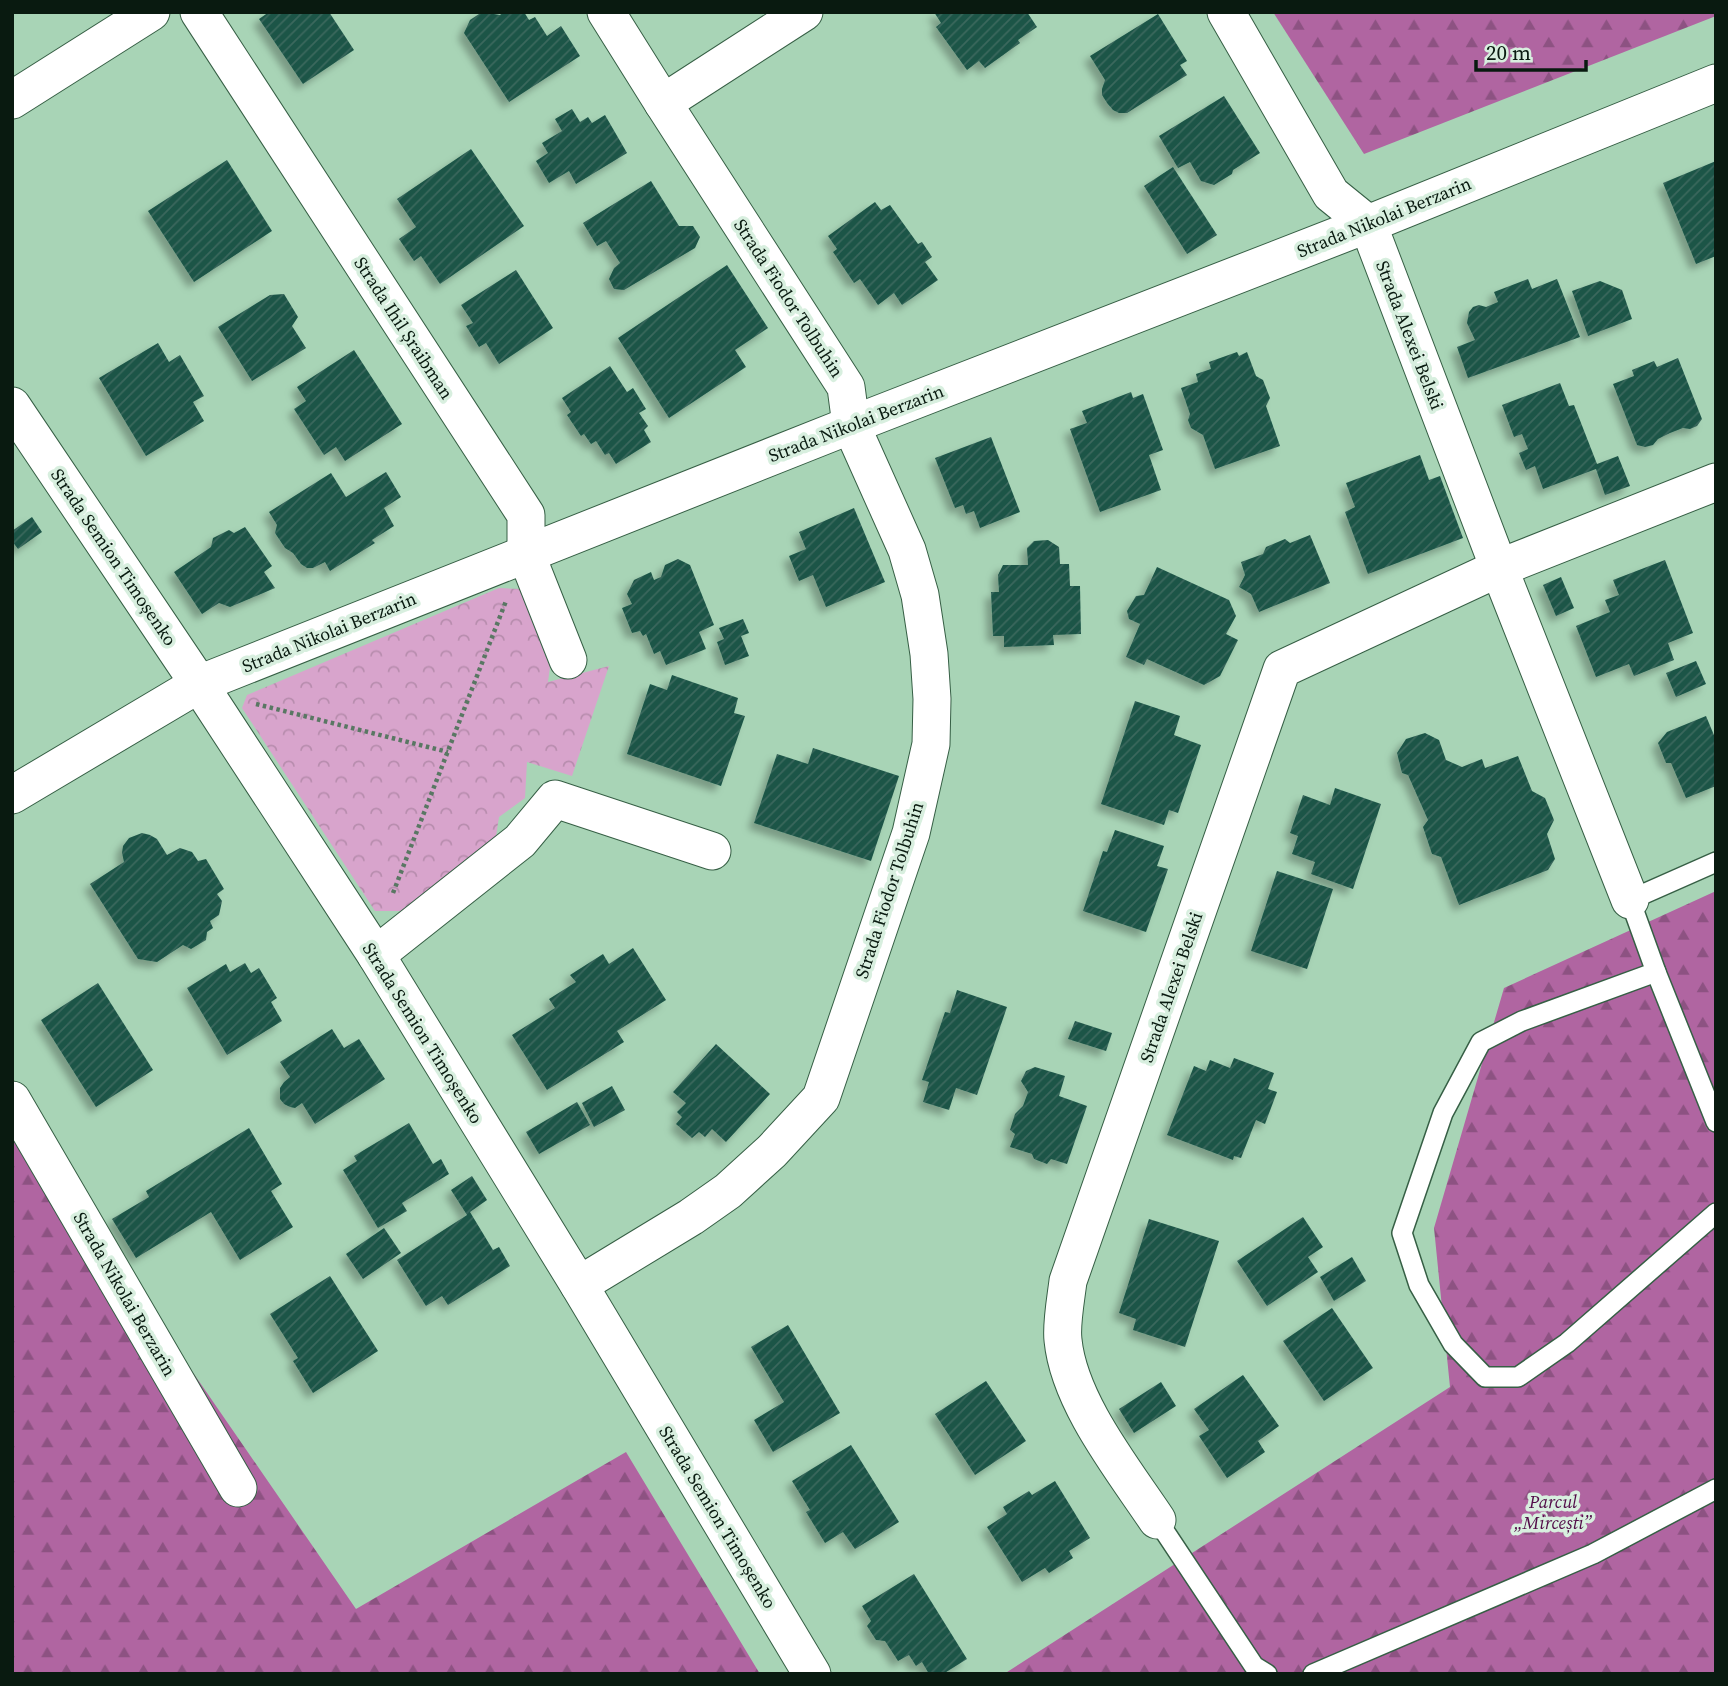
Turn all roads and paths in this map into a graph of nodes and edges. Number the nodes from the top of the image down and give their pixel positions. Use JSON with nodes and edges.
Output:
{"nodes":[{"id":1,"x":151,"y":12,"type":"edge"},
{"id":2,"x":199,"y":12,"type":"edge"},
{"id":3,"x":606,"y":12,"type":"edge"},
{"id":4,"x":804,"y":12,"type":"edge"},
{"id":5,"x":1226,"y":12,"type":"edge"},
{"id":6,"x":1716,"y":83,"type":"edge"},
{"id":7,"x":12,"y":100,"type":"edge"},
{"id":8,"x":663,"y":103,"type":"junction"},
{"id":9,"x":1368,"y":224,"type":"junction"},
{"id":10,"x":12,"y":406,"type":"edge"},
{"id":11,"x":851,"y":425,"type":"junction"},
{"id":12,"x":1716,"y":482,"type":"edge"},
{"id":13,"x":526,"y":554,"type":"junction"},
{"id":14,"x":1499,"y":568,"type":"junction"},
{"id":15,"x":507,"y":597,"type":"dead end"},
{"id":16,"x":568,"y":660,"type":"dead end"},
{"id":17,"x":199,"y":684,"type":"junction"},
{"id":18,"x":448,"y":752,"type":"junction"},
{"id":19,"x":12,"y":795,"type":"edge"},
{"id":20,"x":712,"y":851,"type":"dead end"},
{"id":21,"x":1716,"y":862,"type":"edge"},
{"id":22,"x":391,"y":900,"type":"dead end"},
{"id":23,"x":1630,"y":900,"type":"junction"},
{"id":24,"x":376,"y":955,"type":"junction"},
{"id":25,"x":1656,"y":972,"type":"junction"},
{"id":26,"x":12,"y":1100,"type":"edge"},
{"id":27,"x":1716,"y":1122,"type":"edge"},
{"id":28,"x":1716,"y":1213,"type":"edge"},
{"id":29,"x":579,"y":1285,"type":"junction"},
{"id":30,"x":238,"y":1488,"type":"dead end"},
{"id":31,"x":1716,"y":1489,"type":"edge"},
{"id":32,"x":1157,"y":1520,"type":"joint"},
{"id":33,"x":811,"y":1674,"type":"edge"},
{"id":34,"x":1266,"y":1674,"type":"edge"},
{"id":35,"x":1313,"y":1674,"type":"edge"}],
"edges":[{"from":1,"to":7,"type":"street"},
{"from":2,"to":13,"type":"street","name":"Strada Ihil Șraibman"},
{"from":3,"to":8,"type":"street","name":"Strada Fiodor Tolbuhin"},
{"from":4,"to":8,"type":"street"},
{"from":5,"to":9,"type":"street"},
{"from":6,"to":9,"type":"street","name":"Strada Nikolai Berzarin"},
{"from":8,"to":11,"type":"street","name":"Strada Fiodor Tolbuhin"},
{"from":9,"to":11,"type":"street","name":"Strada Nikolai Berzarin"},
{"from":9,"to":14,"type":"street","name":"Strada Alexei Belski"},
{"from":10,"to":17,"type":"street","name":"Strada Semion Timoșenko"},
{"from":11,"to":13,"type":"street","name":"Strada Nikolai Berzarin"},
{"from":11,"to":29,"type":"street","name":"Strada Fiodor Tolbuhin"},
{"from":12,"to":14,"type":"street","name":"Strada Alexei Belski"},
{"from":13,"to":16,"type":"street","name":"Strada Ihil Șraibman"},
{"from":13,"to":17,"type":"street","name":"Strada Nikolai Berzarin"},
{"from":14,"to":23,"type":"street","name":"Strada Alexei Belski"},
{"from":14,"to":32,"type":"street","name":"Strada Alexei Belski"},
{"from":15,"to":18,"type":"path"},
{"from":17,"to":18,"type":"path"},
{"from":17,"to":19,"type":"street","name":"Strada Nikolai Berzarin"},
{"from":17,"to":24,"type":"street","name":"Strada Semion Timoșenko"},
{"from":18,"to":22,"type":"path"},
{"from":20,"to":24,"type":"street"},
{"from":21,"to":23,"type":"lane"},
{"from":23,"to":25,"type":"lane"},
{"from":24,"to":29,"type":"street","name":"Strada Semion Timoșenko"},
{"from":25,"to":27,"type":"lane"},
{"from":25,"to":28,"type":"lane"},
{"from":26,"to":30,"type":"street","name":"Strada Nikolai Berzarin"},
{"from":29,"to":33,"type":"street","name":"Strada Semion Timoșenko"},
{"from":31,"to":35,"type":"lane"},
{"from":32,"to":34,"type":"lane"}]}
